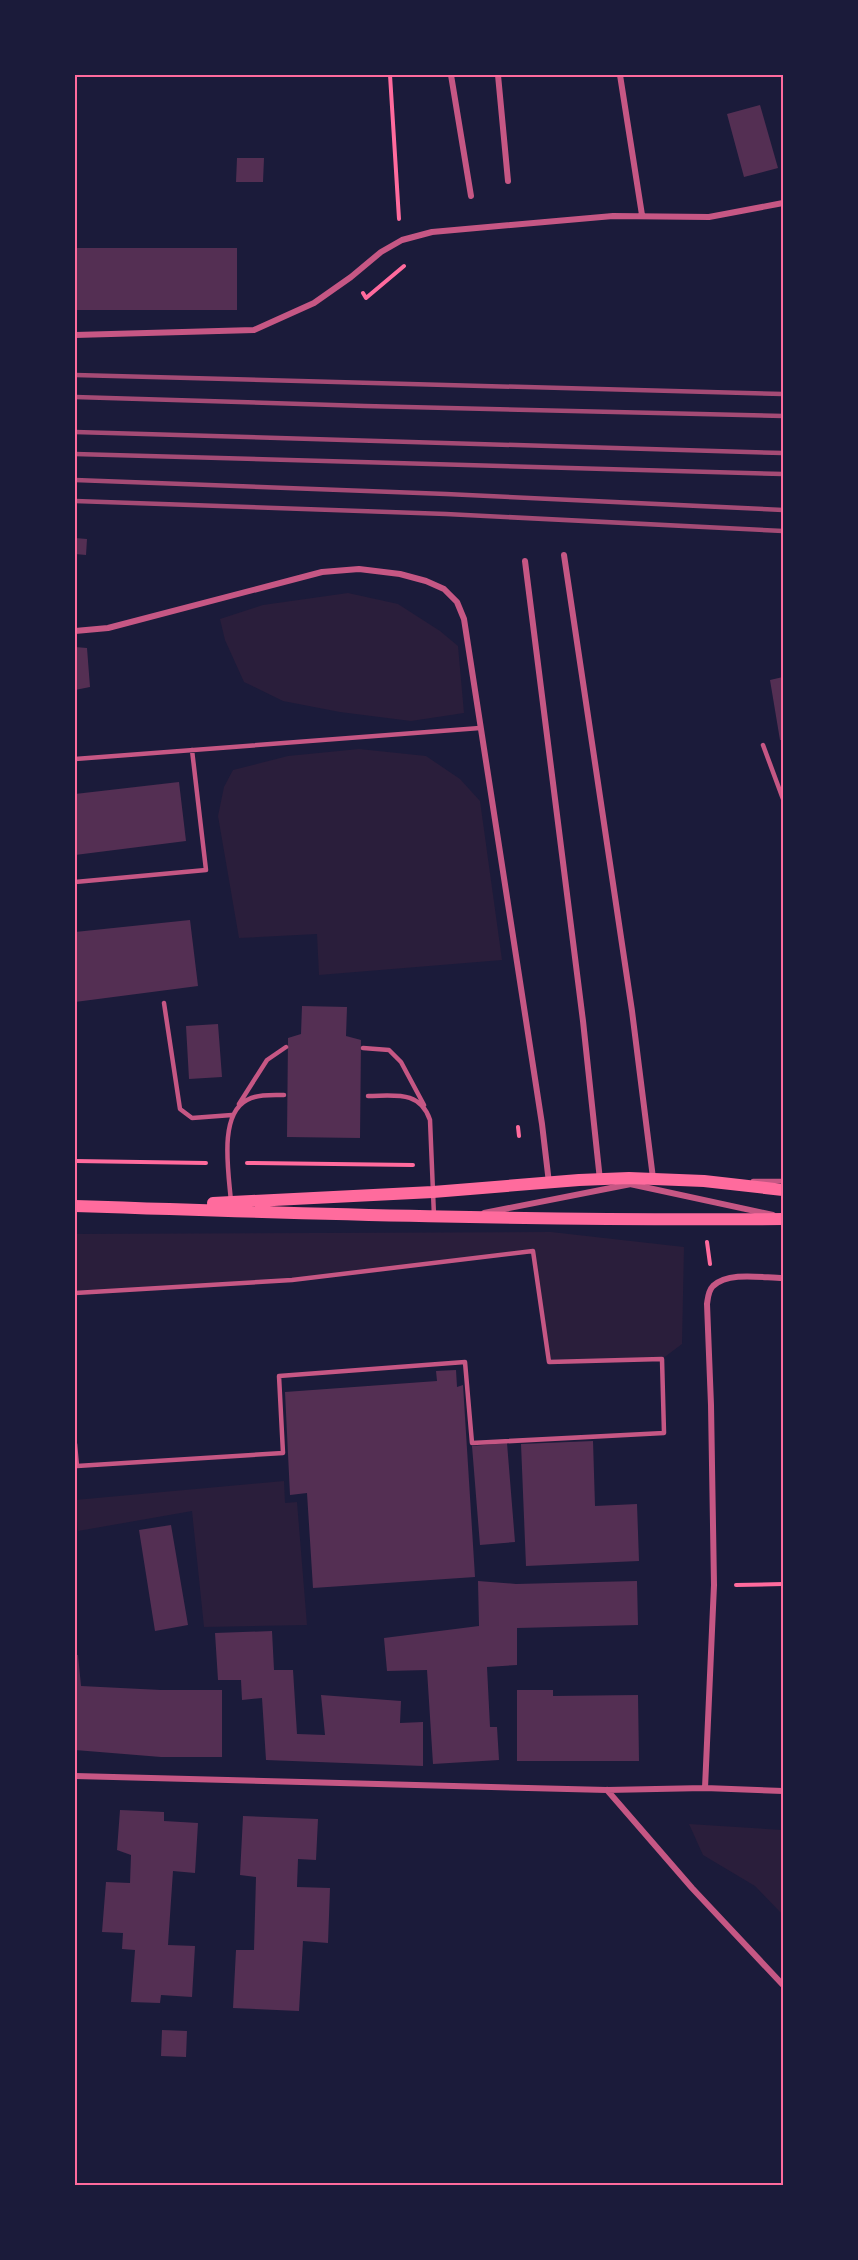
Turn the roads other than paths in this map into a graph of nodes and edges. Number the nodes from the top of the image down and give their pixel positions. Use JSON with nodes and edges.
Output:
{"nodes":[{"id":1,"x":451,"y":75,"type":"edge"},
{"id":2,"x":498,"y":75,"type":"edge"},
{"id":3,"x":620,"y":75,"type":"edge"},
{"id":4,"x":508,"y":181,"type":"dead end"},
{"id":5,"x":471,"y":196,"type":"dead end"},
{"id":6,"x":783,"y":203,"type":"edge"},
{"id":7,"x":642,"y":215,"type":"junction"},
{"id":8,"x":75,"y":335,"type":"edge"},
{"id":9,"x":564,"y":555,"type":"dead end"},
{"id":10,"x":525,"y":561,"type":"dead end"},
{"id":11,"x":75,"y":630,"type":"edge"},
{"id":12,"x":480,"y":728,"type":"junction"},
{"id":13,"x":763,"y":745,"type":"dead end"},
{"id":14,"x":192,"y":750,"type":"junction"},
{"id":15,"x":75,"y":759,"type":"edge"},
{"id":16,"x":783,"y":799,"type":"edge"},
{"id":17,"x":75,"y":882,"type":"edge"},
{"id":18,"x":164,"y":1003,"type":"dead end"},
{"id":19,"x":286,"y":1047,"type":"dead end"},
{"id":20,"x":363,"y":1048,"type":"dead end"},
{"id":21,"x":284,"y":1095,"type":"dead end"},
{"id":22,"x":368,"y":1096,"type":"dead end"},
{"id":23,"x":236,"y":1108,"type":"junction"},
{"id":24,"x":427,"y":1110,"type":"junction"},
{"id":25,"x":232,"y":1115,"type":"junction"},
{"id":26,"x":599,"y":1180,"type":"junction"},
{"id":27,"x":654,"y":1180,"type":"junction"},
{"id":28,"x":704,"y":1180,"type":"junction"},
{"id":29,"x":783,"y":1181,"type":"edge"},
{"id":30,"x":549,"y":1183,"type":"junction"},
{"id":31,"x":629,"y":1184,"type":"junction"},
{"id":32,"x":783,"y":1190,"type":"edge"},
{"id":33,"x":433,"y":1192,"type":"junction"},
{"id":34,"x":75,"y":1206,"type":"edge"},
{"id":35,"x":232,"y":1206,"type":"junction"},
{"id":36,"x":434,"y":1216,"type":"junction"},
{"id":37,"x":460,"y":1217,"type":"junction"},
{"id":38,"x":783,"y":1218,"type":"edge"},
{"id":39,"x":783,"y":1278,"type":"edge"},
{"id":40,"x":75,"y":1293,"type":"edge"},
{"id":41,"x":75,"y":1444,"type":"edge"},
{"id":42,"x":75,"y":1776,"type":"edge"},
{"id":43,"x":705,"y":1788,"type":"junction"},
{"id":44,"x":607,"y":1790,"type":"junction"},
{"id":45,"x":783,"y":1791,"type":"edge"},
{"id":46,"x":783,"y":1985,"type":"edge"}],
"edges":[{"from":1,"to":5,"type":"street"},
{"from":2,"to":4,"type":"street"},
{"from":3,"to":7,"type":"street"},
{"from":6,"to":7,"type":"street"},
{"from":7,"to":8,"type":"street"},
{"from":9,"to":27,"type":"street"},
{"from":10,"to":26,"type":"street"},
{"from":11,"to":12,"type":"street"},
{"from":12,"to":14,"type":"lane"},
{"from":12,"to":30,"type":"street"},
{"from":13,"to":16,"type":"lane"},
{"from":14,"to":15,"type":"lane"},
{"from":14,"to":17,"type":"lane"},
{"from":18,"to":25,"type":"lane"},
{"from":19,"to":23,"type":"lane"},
{"from":20,"to":24,"type":"lane"},
{"from":21,"to":23,"type":"lane"},
{"from":22,"to":24,"type":"lane"},
{"from":23,"to":25,"type":"lane"},
{"from":24,"to":33,"type":"lane"},
{"from":25,"to":35,"type":"lane"},
{"from":26,"to":27,"type":"main road"},
{"from":26,"to":30,"type":"main road"},
{"from":26,"to":31,"type":"street"},
{"from":27,"to":28,"type":"main road"},
{"from":27,"to":31,"type":"street"},
{"from":28,"to":29,"type":"lane"},
{"from":28,"to":32,"type":"main road"},
{"from":30,"to":33,"type":"main road"},
{"from":31,"to":37,"type":"street"},
{"from":31,"to":38,"type":"street"},
{"from":33,"to":35,"type":"main road"},
{"from":33,"to":36,"type":"lane"},
{"from":34,"to":35,"type":"main road"},
{"from":35,"to":36,"type":"main road"},
{"from":36,"to":37,"type":"main road"},
{"from":37,"to":38,"type":"main road"},
{"from":39,"to":43,"type":"street"},
{"from":40,"to":41,"type":"lane"},
{"from":42,"to":44,"type":"street"},
{"from":43,"to":44,"type":"street"},
{"from":43,"to":45,"type":"street"},
{"from":44,"to":46,"type":"street"}]}
